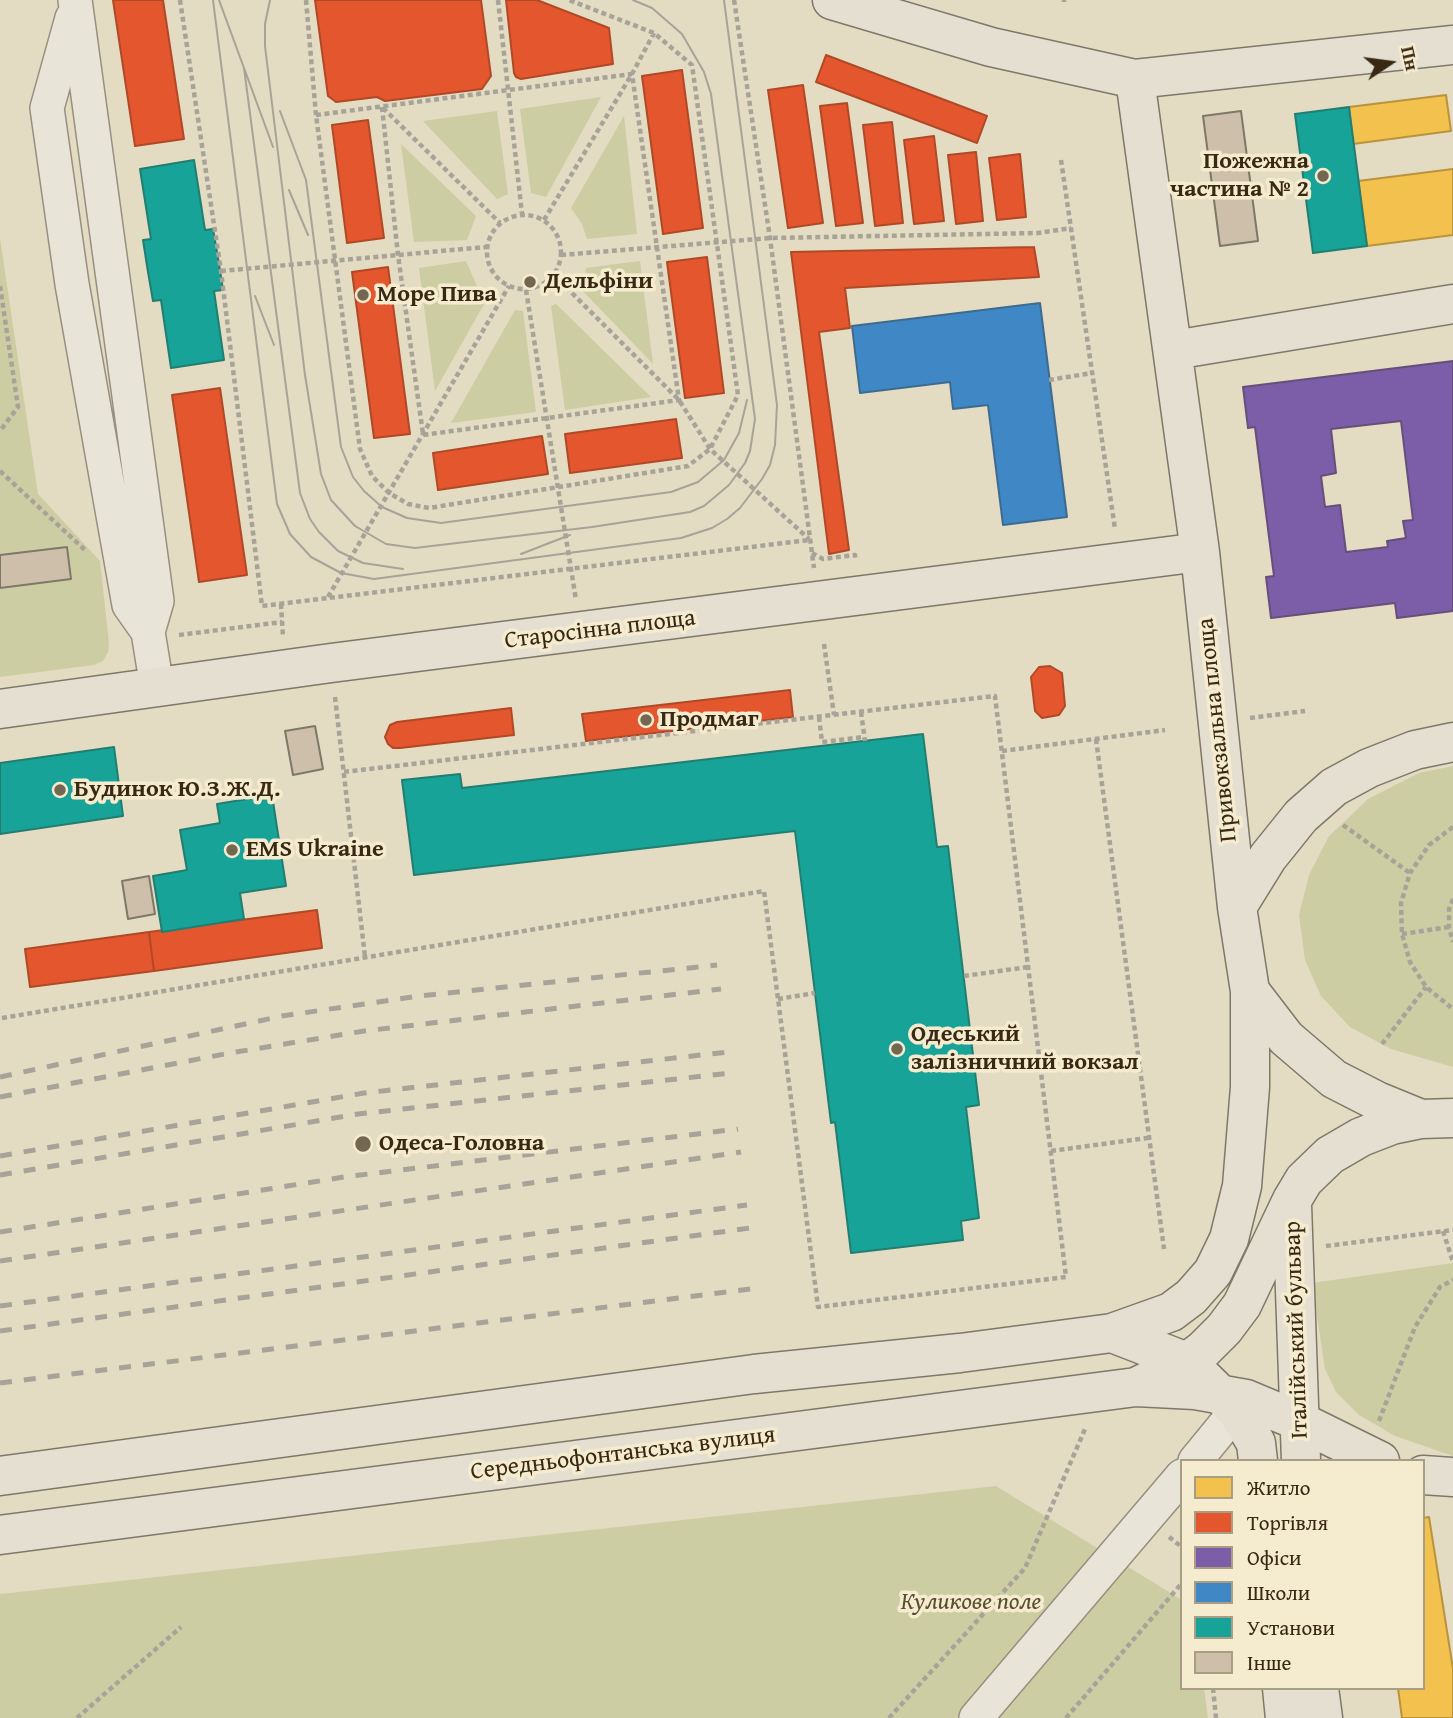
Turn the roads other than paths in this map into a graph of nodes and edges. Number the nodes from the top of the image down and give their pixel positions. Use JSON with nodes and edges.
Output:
{"nodes":[{"id":1,"x":832,"y":0,"type":"edge"},
{"id":2,"x":75,"y":3,"type":"edge"},
{"id":3,"x":1453,"y":45,"type":"edge"},
{"id":4,"x":1135,"y":79,"type":"junction"},
{"id":5,"x":1453,"y":304,"type":"edge"},
{"id":6,"x":1174,"y":350,"type":"junction"},
{"id":7,"x":1200,"y":552,"type":"junction"},
{"id":8,"x":157,"y":687,"type":"junction"},
{"id":9,"x":0,"y":709,"type":"edge"},
{"id":10,"x":1453,"y":742,"type":"edge"},
{"id":11,"x":1237,"y":907,"type":"junction"},
{"id":12,"x":1250,"y":991,"type":"junction"},
{"id":13,"x":1437,"y":1118,"type":"edge"},
{"id":14,"x":1292,"y":1200,"type":"junction"},
{"id":15,"x":1112,"y":1333,"type":"junction"},
{"id":16,"x":1187,"y":1362,"type":"junction"},
{"id":17,"x":1136,"y":1387,"type":"junction"},
{"id":18,"x":1235,"y":1402,"type":"junction"},
{"id":19,"x":1301,"y":1422,"type":"junction"},
{"id":20,"x":1196,"y":1459,"type":"edge"},
{"id":21,"x":1258,"y":1459,"type":"edge"},
{"id":22,"x":1301,"y":1459,"type":"edge"},
{"id":23,"x":1376,"y":1459,"type":"edge"},
{"id":24,"x":0,"y":1476,"type":"edge"},
{"id":25,"x":1180,"y":1478,"type":"edge"},
{"id":26,"x":0,"y":1535,"type":"edge"},
{"id":27,"x":1282,"y":1690,"type":"edge"},
{"id":28,"x":1319,"y":1690,"type":"edge"},
{"id":29,"x":976,"y":1718,"type":"edge"},
{"id":30,"x":1285,"y":1718,"type":"edge"},
{"id":31,"x":1323,"y":1718,"type":"edge"}],
"edges":[{"from":1,"to":4,"type":"main road"},
{"from":2,"to":8,"type":"street"},
{"from":3,"to":4,"type":"main road"},
{"from":4,"to":6,"type":"main road","name":"Привокзальна площа"},
{"from":5,"to":6,"type":"main road"},
{"from":6,"to":7,"type":"main road","name":"Привокзальна площа"},
{"from":7,"to":8,"type":"main road","name":"Старосінна площа"},
{"from":7,"to":11,"type":"main road","name":"Привокзальна площа"},
{"from":8,"to":9,"type":"main road","name":"Старосінна площа"},
{"from":10,"to":11,"type":"main road","name":"Привокзальна площа"},
{"from":11,"to":12,"type":"main road","name":"Привокзальна площа"},
{"from":12,"to":13,"type":"main road","name":"Привокзальна площа"},
{"from":12,"to":15,"type":"main road","name":"Привокзальна площа"},
{"from":13,"to":14,"type":"main road","name":"Привокзальна площа"},
{"from":14,"to":16,"type":"main road","name":"Привокзальна площа"},
{"from":14,"to":19,"type":"main road","name":"Італійський бульвар"},
{"from":15,"to":16,"type":"main road"},
{"from":15,"to":24,"type":"main road"},
{"from":16,"to":17,"type":"main road","name":"Привокзальна площа"},
{"from":16,"to":18,"type":"main road"},
{"from":17,"to":18,"type":"main road","name":"Середньофонтанська вулиця"},
{"from":17,"to":26,"type":"main road","name":"Середньофонтанська вулиця"},
{"from":18,"to":19,"type":"main road"},
{"from":18,"to":20,"type":"street"},
{"from":18,"to":21,"type":"main road"},
{"from":19,"to":22,"type":"main road","name":"Італійський бульвар"},
{"from":19,"to":23,"type":"main road"},
{"from":25,"to":29,"type":"street"},
{"from":27,"to":30,"type":"main road"},
{"from":28,"to":31,"type":"main road"}]}
